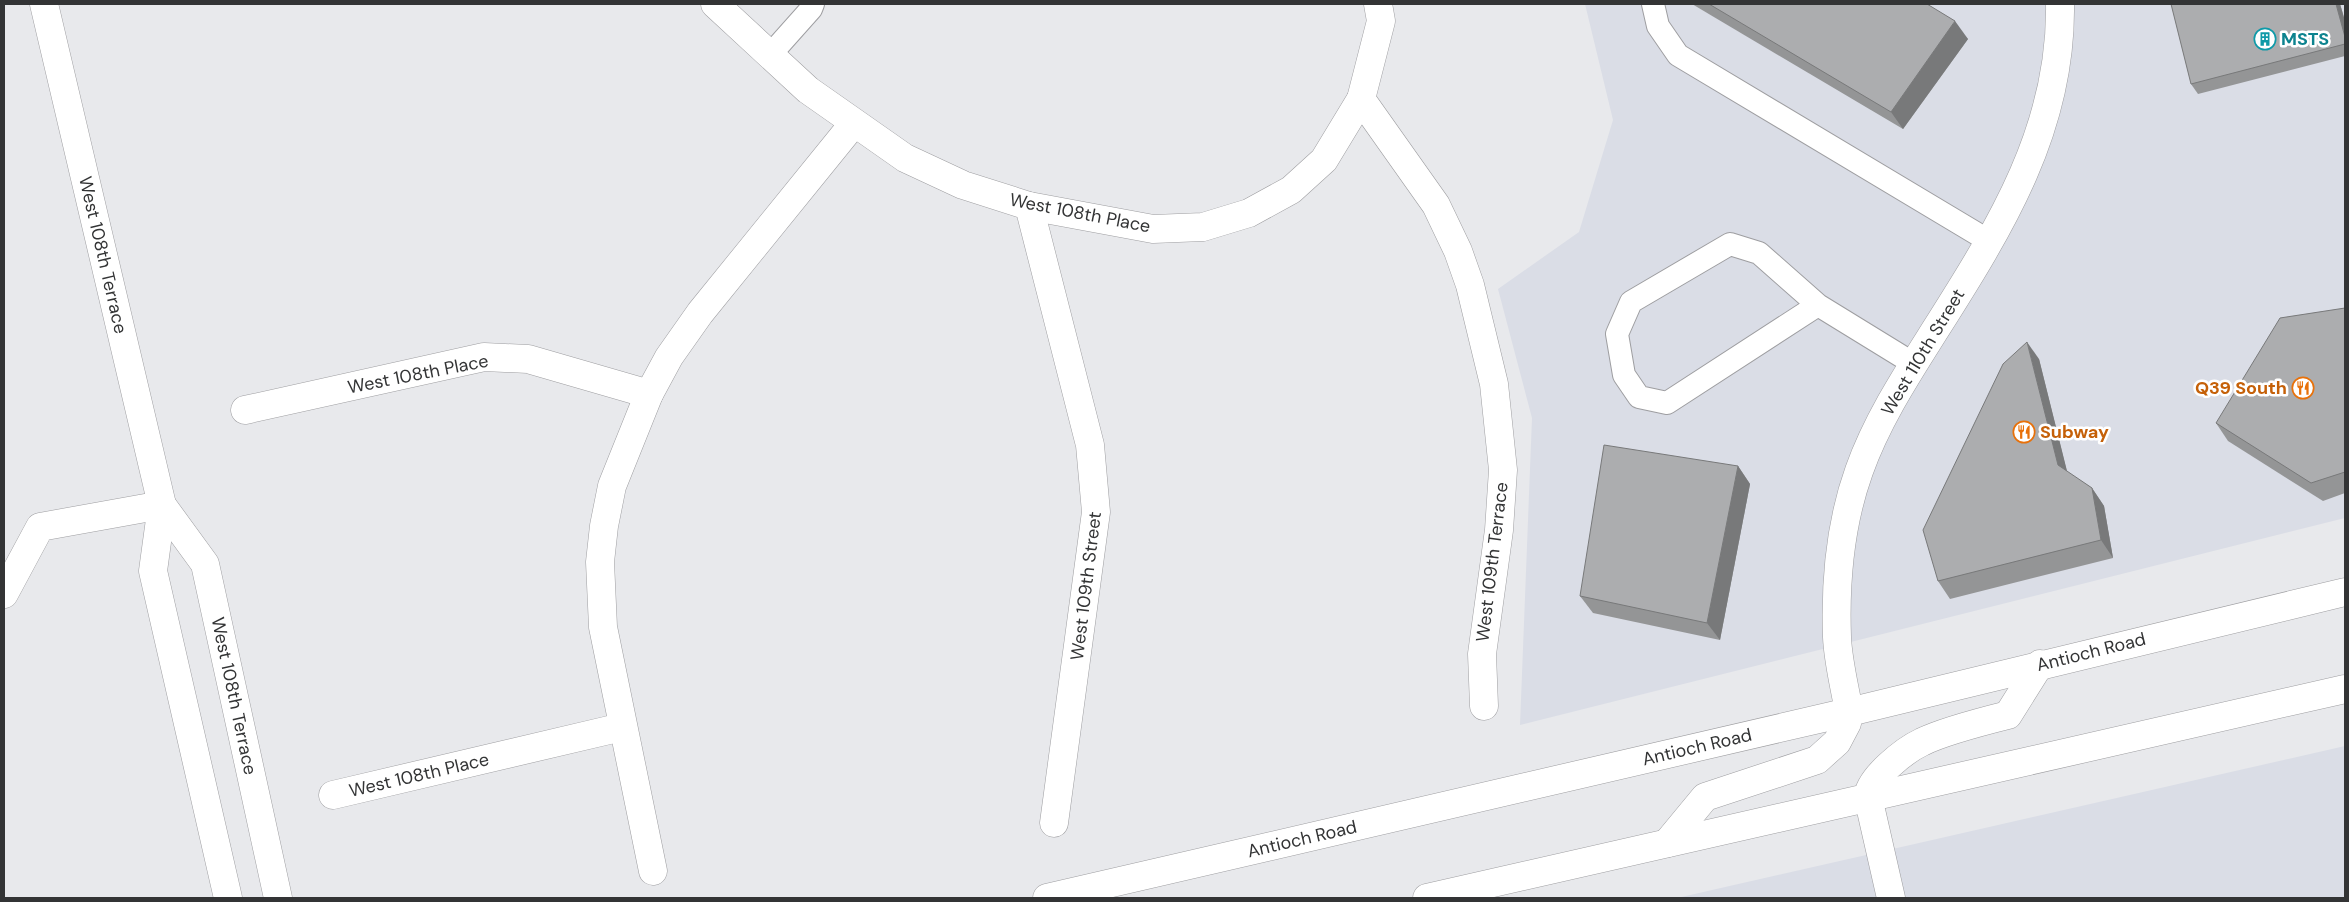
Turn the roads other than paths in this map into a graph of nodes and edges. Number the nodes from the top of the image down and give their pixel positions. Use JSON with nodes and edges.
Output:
{"nodes":[{"id":1,"x":44,"y":4,"type":"edge"},
{"id":2,"x":716,"y":4,"type":"edge"},
{"id":3,"x":813,"y":4,"type":"edge"},
{"id":4,"x":1378,"y":4,"type":"edge"},
{"id":5,"x":1653,"y":4,"type":"edge"},
{"id":6,"x":2060,"y":4,"type":"edge"},
{"id":7,"x":770,"y":55,"type":"junction"},
{"id":8,"x":1361,"y":99,"type":"junction"},
{"id":9,"x":854,"y":123,"type":"junction"},
{"id":10,"x":1030,"y":206,"type":"junction"},
{"id":11,"x":1990,"y":241,"type":"junction"},
{"id":12,"x":1818,"y":305,"type":"junction"},
{"id":13,"x":1914,"y":364,"type":"junction"},
{"id":14,"x":649,"y":394,"type":"junction"},
{"id":15,"x":245,"y":410,"type":"dead end"},
{"id":16,"x":162,"y":505,"type":"junction"},
{"id":17,"x":2345,"y":592,"type":"edge"},
{"id":18,"x":4,"y":594,"type":"edge"},
{"id":19,"x":2040,"y":664,"type":"junction"},
{"id":20,"x":2345,"y":689,"type":"edge"},
{"id":21,"x":1484,"y":706,"type":"dead end"},
{"id":22,"x":1849,"y":712,"type":"junction"},
{"id":23,"x":622,"y":727,"type":"junction"},
{"id":24,"x":333,"y":795,"type":"dead end"},
{"id":25,"x":1868,"y":796,"type":"junction"},
{"id":26,"x":1054,"y":823,"type":"dead end"},
{"id":27,"x":1668,"y":843,"type":"junction"},
{"id":28,"x":653,"y":871,"type":"dead end"},
{"id":29,"x":228,"y":898,"type":"edge"},
{"id":30,"x":278,"y":898,"type":"edge"},
{"id":31,"x":1047,"y":898,"type":"edge"},
{"id":32,"x":1427,"y":898,"type":"edge"},
{"id":33,"x":1891,"y":898,"type":"edge"}],
"edges":[{"from":1,"to":16,"type":"street","name":"West 108th Terrace"},
{"from":2,"to":7,"type":"street","name":"West 108th Place"},
{"from":3,"to":7,"type":"lane"},
{"from":4,"to":8,"type":"street"},
{"from":5,"to":11,"type":"lane"},
{"from":6,"to":11,"type":"street","name":"West 110th Street"},
{"from":7,"to":9,"type":"street","name":"West 108th Place"},
{"from":8,"to":10,"type":"street","name":"West 108th Place"},
{"from":8,"to":21,"type":"street","name":"West 109th Terrace"},
{"from":9,"to":10,"type":"street","name":"West 108th Place"},
{"from":9,"to":14,"type":"street"},
{"from":10,"to":26,"type":"street","name":"West 109th Street"},
{"from":11,"to":13,"type":"street","name":"West 110th Street"},
{"from":12,"to":12,"type":"lane"},
{"from":12,"to":13,"type":"lane"},
{"from":13,"to":22,"type":"street","name":"West 110th Street"},
{"from":14,"to":15,"type":"street","name":"West 108th Place"},
{"from":14,"to":23,"type":"street"},
{"from":16,"to":18,"type":"street"},
{"from":16,"to":29,"type":"street","name":"West 108th Terrace"},
{"from":16,"to":30,"type":"street","name":"West 108th Terrace"},
{"from":17,"to":19,"type":"street","name":"Antioch Road"},
{"from":19,"to":22,"type":"street","name":"Antioch Road"},
{"from":19,"to":25,"type":"street"},
{"from":20,"to":25,"type":"street"},
{"from":22,"to":27,"type":"street"},
{"from":22,"to":31,"type":"street","name":"Antioch Road"},
{"from":23,"to":24,"type":"street","name":"West 108th Place"},
{"from":23,"to":28,"type":"street"},
{"from":25,"to":27,"type":"street"},
{"from":25,"to":33,"type":"street"},
{"from":27,"to":32,"type":"street"}]}
